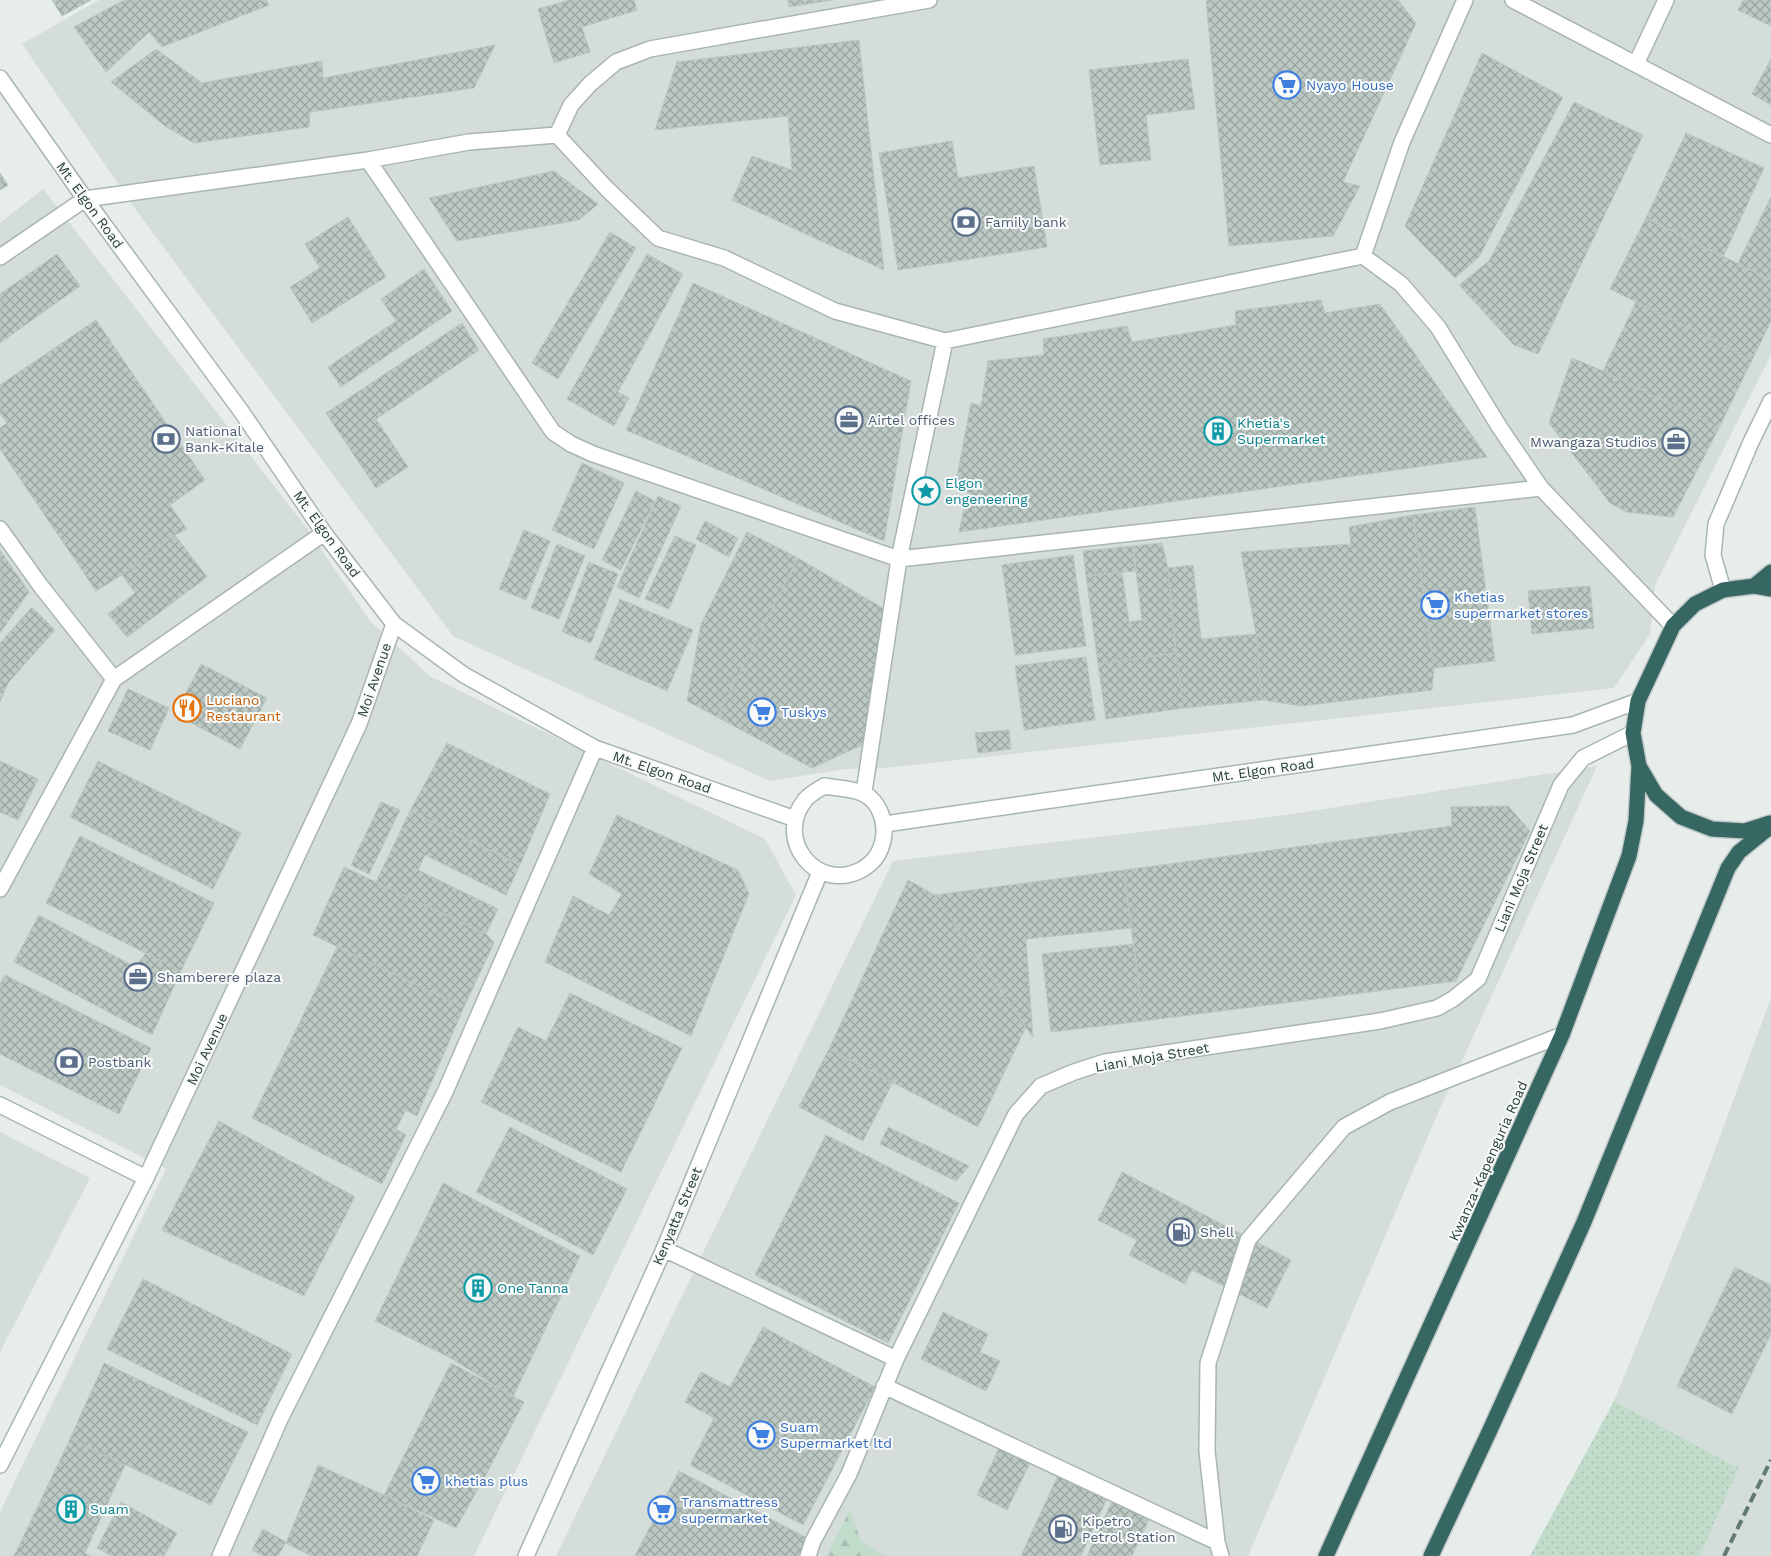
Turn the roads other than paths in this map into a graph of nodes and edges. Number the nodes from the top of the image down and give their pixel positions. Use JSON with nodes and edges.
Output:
{"nodes":[{"id":1,"x":929,"y":0,"type":"edge"},
{"id":2,"x":1465,"y":0,"type":"edge"},
{"id":3,"x":1513,"y":0,"type":"edge"},
{"id":4,"x":1666,"y":0,"type":"edge"},
{"id":5,"x":1636,"y":64,"type":"junction"},
{"id":6,"x":0,"y":78,"type":"edge"},
{"id":7,"x":557,"y":135,"type":"junction"},
{"id":8,"x":1771,"y":135,"type":"edge"},
{"id":9,"x":368,"y":160,"type":"junction"},
{"id":10,"x":85,"y":199,"type":"junction"},
{"id":11,"x":1363,"y":256,"type":"junction"},
{"id":12,"x":0,"y":257,"type":"edge"},
{"id":13,"x":945,"y":341,"type":"junction"},
{"id":14,"x":1771,"y":401,"type":"edge"},
{"id":15,"x":1540,"y":488,"type":"junction"},
{"id":16,"x":0,"y":529,"type":"edge"},
{"id":17,"x":324,"y":533,"type":"junction"},
{"id":18,"x":899,"y":559,"type":"junction"},
{"id":19,"x":1771,"y":572,"type":"edge"},
{"id":20,"x":1754,"y":586,"type":"junction"},
{"id":21,"x":1771,"y":589,"type":"edge"},
{"id":22,"x":1723,"y":590,"type":"junction"},
{"id":23,"x":394,"y":624,"type":"junction"},
{"id":24,"x":1672,"y":626,"type":"junction"},
{"id":25,"x":114,"y":679,"type":"junction"},
{"id":26,"x":1638,"y":701,"type":"junction"},
{"id":27,"x":1633,"y":733,"type":"junction"},
{"id":28,"x":595,"y":748,"type":"junction"},
{"id":29,"x":1639,"y":766,"type":"junction"},
{"id":30,"x":864,"y":792,"type":"junction"},
{"id":31,"x":795,"y":819,"type":"junction"},
{"id":32,"x":885,"y":824,"type":"junction"},
{"id":33,"x":1771,"y":824,"type":"edge"},
{"id":34,"x":820,"y":872,"type":"junction"},
{"id":35,"x":0,"y":889,"type":"edge"},
{"id":36,"x":1562,"y":1036,"type":"junction"},
{"id":37,"x":0,"y":1105,"type":"edge"},
{"id":38,"x":146,"y":1178,"type":"junction"},
{"id":39,"x":664,"y":1249,"type":"junction"},
{"id":40,"x":896,"y":1359,"type":"junction"},
{"id":41,"x":884,"y":1386,"type":"junction"},
{"id":42,"x":0,"y":1465,"type":"edge"},
{"id":43,"x":1219,"y":1549,"type":"edge"},
{"id":44,"x":220,"y":1556,"type":"edge"},
{"id":45,"x":526,"y":1556,"type":"edge"},
{"id":46,"x":808,"y":1556,"type":"edge"},
{"id":47,"x":1326,"y":1556,"type":"edge"},
{"id":48,"x":1431,"y":1556,"type":"edge"}],
"edges":[{"from":1,"to":7,"type":"street"},
{"from":2,"to":11,"type":"street"},
{"from":3,"to":5,"type":"street"},
{"from":4,"to":5,"type":"street"},
{"from":5,"to":8,"type":"street"},
{"from":6,"to":10,"type":"street","name":"Mt. Elgon Road"},
{"from":7,"to":9,"type":"street"},
{"from":7,"to":13,"type":"street"},
{"from":9,"to":10,"type":"street"},
{"from":9,"to":18,"type":"street"},
{"from":10,"to":12,"type":"street"},
{"from":10,"to":17,"type":"street","name":"Mt. Elgon Road"},
{"from":11,"to":13,"type":"street"},
{"from":11,"to":15,"type":"street"},
{"from":13,"to":18,"type":"street"},
{"from":14,"to":22,"type":"street"},
{"from":15,"to":18,"type":"street"},
{"from":15,"to":24,"type":"street"},
{"from":16,"to":25,"type":"street"},
{"from":17,"to":23,"type":"street","name":"Mt. Elgon Road"},
{"from":17,"to":25,"type":"street"},
{"from":18,"to":30,"type":"street"},
{"from":19,"to":20,"type":"highway"},
{"from":20,"to":21,"type":"highway"},
{"from":20,"to":22,"type":"highway"},
{"from":22,"to":24,"type":"highway"},
{"from":23,"to":28,"type":"street","name":"Mt. Elgon Road"},
{"from":23,"to":38,"type":"street","name":"Moi Avenue"},
{"from":24,"to":26,"type":"highway"},
{"from":25,"to":35,"type":"street"},
{"from":26,"to":27,"type":"highway"},
{"from":26,"to":32,"type":"street","name":"Mt. Elgon Road"},
{"from":27,"to":29,"type":"highway"},
{"from":27,"to":40,"type":"street","name":"Liani Moja Street"},
{"from":28,"to":31,"type":"street","name":"Mt. Elgon Road"},
{"from":28,"to":44,"type":"street"},
{"from":29,"to":33,"type":"highway"},
{"from":29,"to":36,"type":"highway","name":"Kwanza-Kapenguria Road"},
{"from":30,"to":31,"type":"street"},
{"from":30,"to":32,"type":"street"},
{"from":31,"to":34,"type":"street"},
{"from":32,"to":34,"type":"street"},
{"from":33,"to":48,"type":"highway"},
{"from":34,"to":39,"type":"street","name":"Kenyatta Street"},
{"from":36,"to":43,"type":"street"},
{"from":36,"to":47,"type":"highway","name":"Kwanza-Kapenguria Road"},
{"from":37,"to":38,"type":"street"},
{"from":38,"to":42,"type":"street","name":"Moi Avenue"},
{"from":39,"to":40,"type":"street"},
{"from":39,"to":45,"type":"street","name":"Kenyatta Street"},
{"from":40,"to":41,"type":"street","name":"Liani Moja Street"},
{"from":41,"to":43,"type":"street"},
{"from":41,"to":46,"type":"street","name":"Liani Moja Street"}]}
